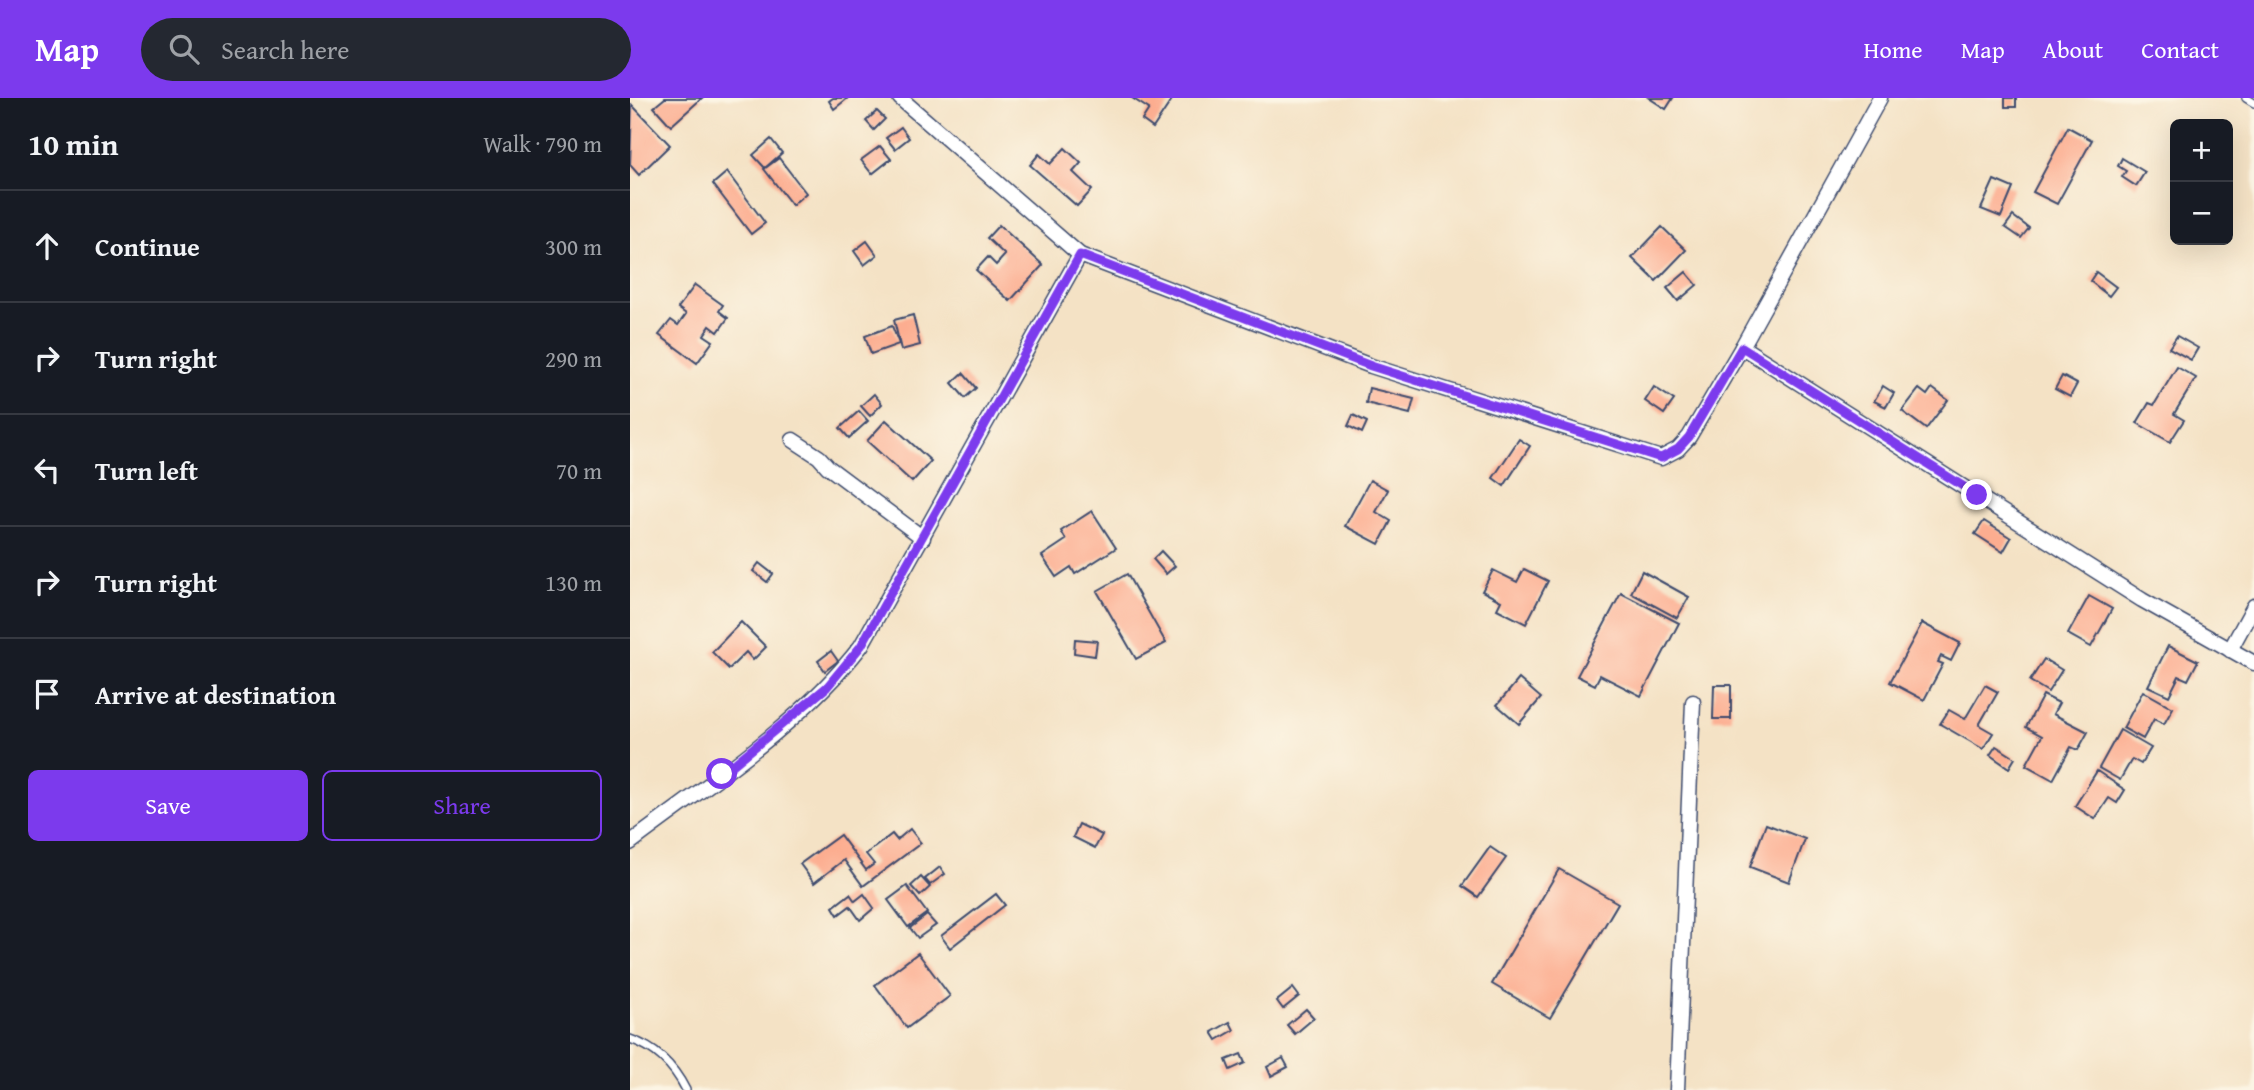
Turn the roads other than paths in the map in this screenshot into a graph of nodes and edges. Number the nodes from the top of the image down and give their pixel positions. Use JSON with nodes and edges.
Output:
{"nodes":[{"id":1,"x":900,"y":98,"type":"edge"},
{"id":2,"x":1880,"y":98,"type":"edge"},
{"id":3,"x":2246,"y":98,"type":"edge"},
{"id":4,"x":2254,"y":103,"type":"edge"},
{"id":5,"x":1080,"y":255,"type":"junction"},
{"id":6,"x":1742,"y":347,"type":"junction"},
{"id":7,"x":793,"y":440,"type":"dead end"},
{"id":8,"x":923,"y":538,"type":"junction"},
{"id":9,"x":2254,"y":606,"type":"edge"},
{"id":10,"x":2230,"y":650,"type":"junction"},
{"id":11,"x":2254,"y":663,"type":"edge"},
{"id":12,"x":1693,"y":702,"type":"dead end"},
{"id":13,"x":630,"y":843,"type":"edge"},
{"id":14,"x":630,"y":1039,"type":"edge"},
{"id":15,"x":686,"y":1090,"type":"edge"},
{"id":16,"x":1677,"y":1090,"type":"edge"}],
"edges":[{"from":1,"to":5,"type":"street"},
{"from":2,"to":6,"type":"street"},
{"from":3,"to":4,"type":"lane"},
{"from":5,"to":6,"type":"street"},
{"from":5,"to":8,"type":"street"},
{"from":6,"to":10,"type":"street"},
{"from":7,"to":8,"type":"street"},
{"from":8,"to":13,"type":"street"},
{"from":9,"to":10,"type":"street"},
{"from":10,"to":11,"type":"street"},
{"from":12,"to":16,"type":"street"},
{"from":14,"to":15,"type":"lane"}]}
